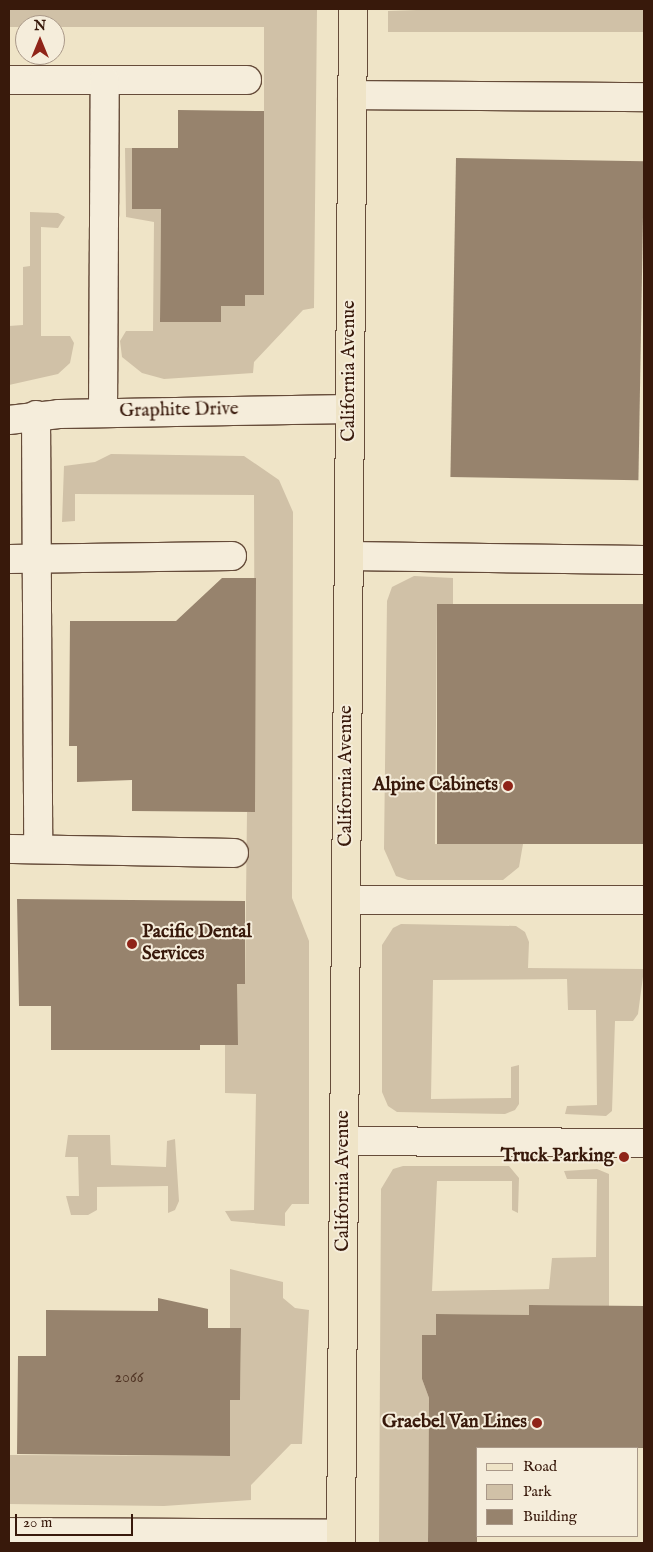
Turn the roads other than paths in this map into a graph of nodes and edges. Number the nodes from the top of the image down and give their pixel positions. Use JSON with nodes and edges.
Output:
{"nodes":[{"id":1,"x":353,"y":9,"type":"edge"},
{"id":2,"x":9,"y":80,"type":"edge"},
{"id":3,"x":106,"y":80,"type":"junction"},
{"id":4,"x":247,"y":80,"type":"dead end"},
{"id":5,"x":352,"y":94,"type":"junction"},
{"id":6,"x":644,"y":97,"type":"edge"},
{"id":7,"x":350,"y":410,"type":"junction"},
{"id":8,"x":103,"y":413,"type":"junction"},
{"id":9,"x":36,"y":415,"type":"junction"},
{"id":10,"x":9,"y":420,"type":"edge"},
{"id":11,"x":232,"y":556,"type":"dead end"},
{"id":12,"x":349,"y":556,"type":"junction"},
{"id":13,"x":9,"y":559,"type":"edge"},
{"id":14,"x":37,"y":559,"type":"junction"},
{"id":15,"x":644,"y":560,"type":"edge"},
{"id":16,"x":9,"y":849,"type":"edge"},
{"id":17,"x":38,"y":849,"type":"junction"},
{"id":18,"x":234,"y":853,"type":"dead end"},
{"id":19,"x":346,"y":900,"type":"junction"},
{"id":20,"x":644,"y":900,"type":"edge"},
{"id":21,"x":344,"y":1141,"type":"junction"},
{"id":22,"x":644,"y":1143,"type":"edge"},
{"id":23,"x":9,"y":1532,"type":"edge"},
{"id":24,"x":70,"y":1538,"type":"edge"},
{"id":25,"x":341,"y":1538,"type":"edge"}],
"edges":[{"from":1,"to":5,"type":"main road","name":"California Avenue"},
{"from":2,"to":3,"type":"street"},
{"from":3,"to":4,"type":"street"},
{"from":3,"to":8,"type":"street"},
{"from":5,"to":6,"type":"street"},
{"from":5,"to":7,"type":"main road","name":"California Avenue"},
{"from":7,"to":8,"type":"street","name":"Graphite Drive"},
{"from":7,"to":12,"type":"main road","name":"California Avenue"},
{"from":8,"to":9,"type":"street","name":"Graphite Drive"},
{"from":9,"to":10,"type":"street","name":"Graphite Drive"},
{"from":9,"to":14,"type":"street"},
{"from":11,"to":14,"type":"street"},
{"from":12,"to":15,"type":"street"},
{"from":12,"to":19,"type":"main road","name":"California Avenue"},
{"from":13,"to":14,"type":"street"},
{"from":14,"to":17,"type":"street"},
{"from":16,"to":17,"type":"street"},
{"from":17,"to":18,"type":"street"},
{"from":19,"to":20,"type":"street"},
{"from":19,"to":21,"type":"main road","name":"California Avenue"},
{"from":21,"to":22,"type":"street"},
{"from":21,"to":25,"type":"main road","name":"California Avenue"},
{"from":23,"to":24,"type":"street"},
{"from":24,"to":25,"type":"street"}]}
